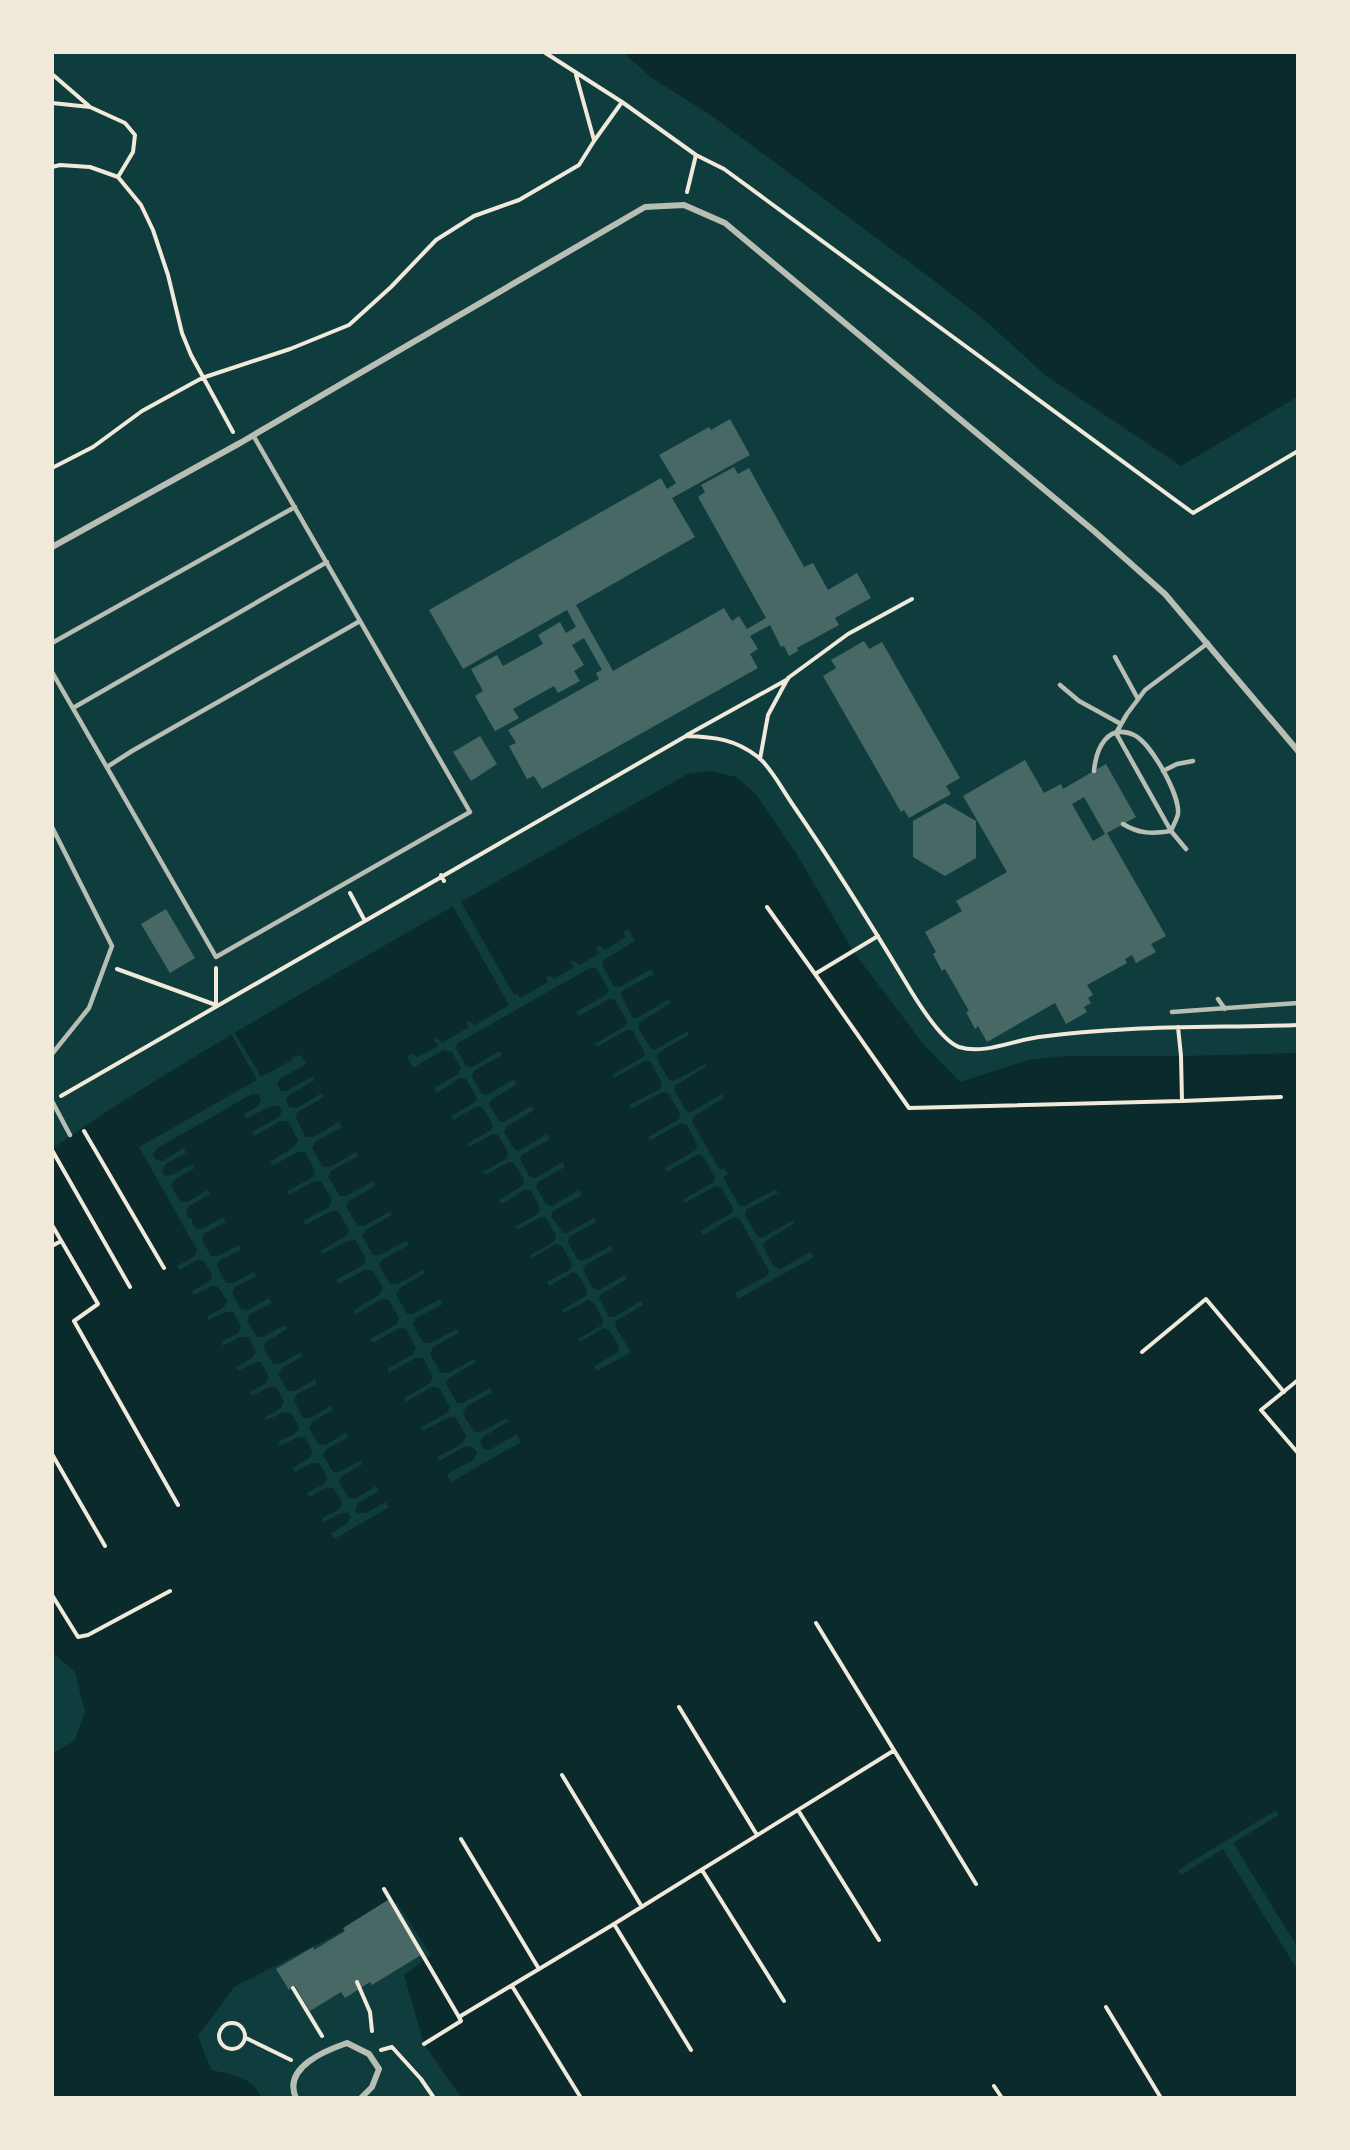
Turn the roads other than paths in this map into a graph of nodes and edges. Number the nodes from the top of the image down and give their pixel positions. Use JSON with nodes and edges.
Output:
{"nodes":[{"id":1,"x":254,"y":435,"type":"junction"},
{"id":2,"x":295,"y":507,"type":"junction"},
{"id":3,"x":52,"y":547,"type":"edge"},
{"id":4,"x":327,"y":562,"type":"junction"},
{"id":5,"x":360,"y":621,"type":"junction"},
{"id":6,"x":52,"y":643,"type":"edge"},
{"id":7,"x":1208,"y":644,"type":"junction"},
{"id":8,"x":1115,"y":657,"type":"dead end"},
{"id":9,"x":52,"y":672,"type":"edge"},
{"id":10,"x":1060,"y":685,"type":"dead end"},
{"id":11,"x":1138,"y":699,"type":"junction"},
{"id":12,"x":73,"y":708,"type":"junction"},
{"id":13,"x":1121,"y":724,"type":"junction"},
{"id":14,"x":1116,"y":733,"type":"junction"},
{"id":15,"x":1298,"y":751,"type":"edge"},
{"id":16,"x":1193,"y":761,"type":"dead end"},
{"id":17,"x":107,"y":767,"type":"junction"},
{"id":18,"x":1094,"y":771,"type":"dead end"},
{"id":19,"x":1163,"y":771,"type":"junction"},
{"id":20,"x":1123,"y":824,"type":"dead end"},
{"id":21,"x":52,"y":827,"type":"edge"},
{"id":22,"x":1171,"y":831,"type":"junction"},
{"id":23,"x":1186,"y":849,"type":"dead end"},
{"id":24,"x":1218,"y":999,"type":"dead end"},
{"id":25,"x":1298,"y":1003,"type":"edge"},
{"id":26,"x":1225,"y":1009,"type":"junction"},
{"id":27,"x":1172,"y":1012,"type":"dead end"},
{"id":28,"x":52,"y":1054,"type":"edge"},
{"id":29,"x":52,"y":1101,"type":"edge"},
{"id":30,"x":70,"y":1135,"type":"dead end"},
{"id":31,"x":296,"y":2097,"type":"edge"},
{"id":32,"x":361,"y":2097,"type":"edge"}],
"edges":[{"from":1,"to":2,"type":"lane"},
{"from":1,"to":3,"type":"street"},
{"from":1,"to":7,"type":"street"},
{"from":2,"to":4,"type":"lane"},
{"from":2,"to":6,"type":"lane"},
{"from":4,"to":5,"type":"lane"},
{"from":4,"to":12,"type":"lane"},
{"from":5,"to":17,"type":"lane"},
{"from":5,"to":17,"type":"lane"},
{"from":7,"to":11,"type":"lane"},
{"from":7,"to":15,"type":"street"},
{"from":8,"to":11,"type":"lane"},
{"from":9,"to":12,"type":"lane"},
{"from":10,"to":13,"type":"lane"},
{"from":11,"to":13,"type":"lane"},
{"from":12,"to":17,"type":"lane"},
{"from":13,"to":14,"type":"lane"},
{"from":14,"to":18,"type":"lane"},
{"from":14,"to":19,"type":"lane"},
{"from":14,"to":22,"type":"lane"},
{"from":16,"to":19,"type":"lane"},
{"from":19,"to":22,"type":"lane"},
{"from":20,"to":22,"type":"lane"},
{"from":21,"to":28,"type":"lane"},
{"from":22,"to":23,"type":"lane"},
{"from":24,"to":26,"type":"lane"},
{"from":25,"to":26,"type":"lane"},
{"from":26,"to":27,"type":"lane"},
{"from":29,"to":30,"type":"lane"},
{"from":31,"to":32,"type":"street"}]}
